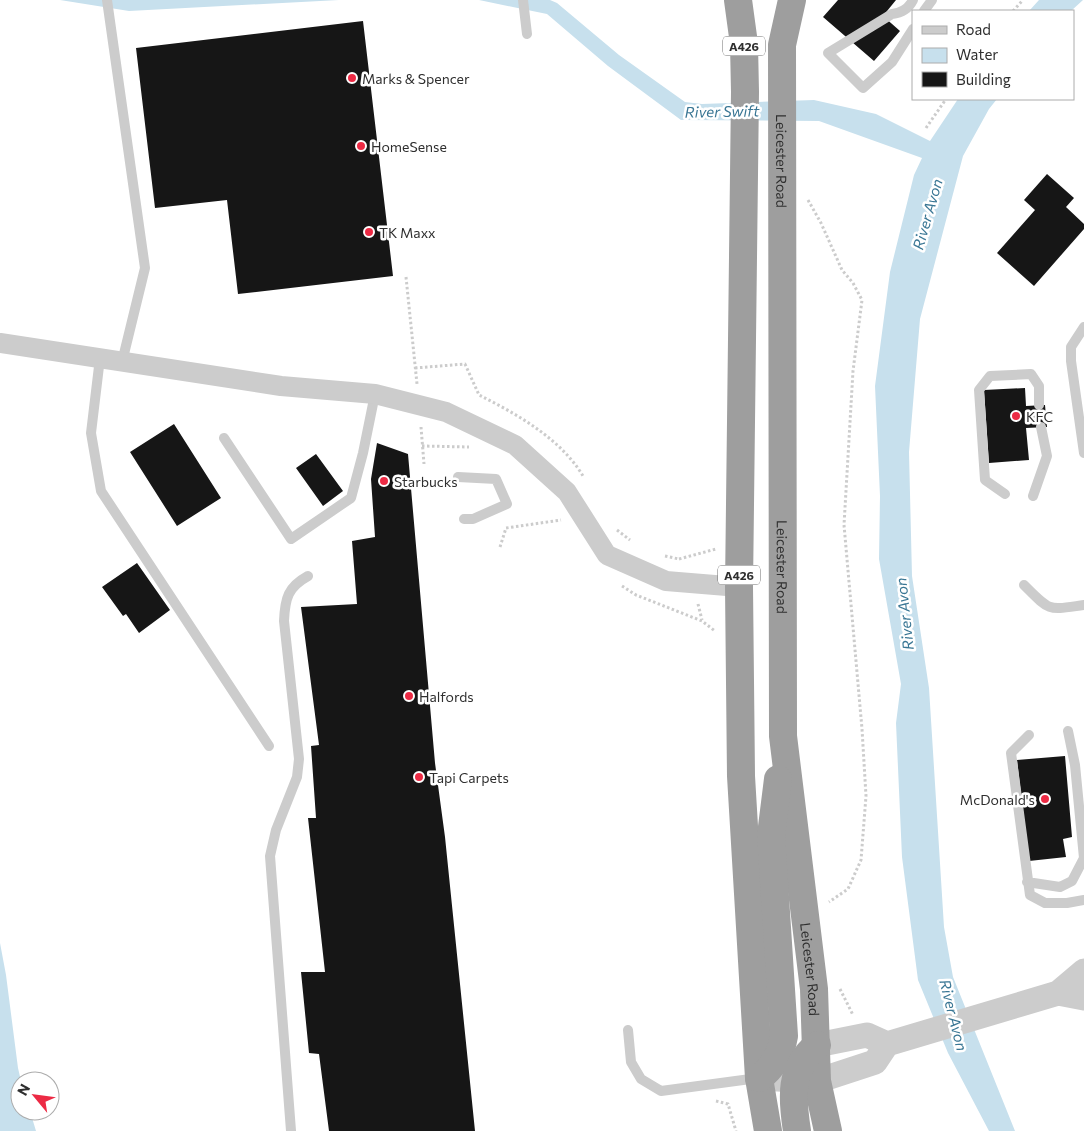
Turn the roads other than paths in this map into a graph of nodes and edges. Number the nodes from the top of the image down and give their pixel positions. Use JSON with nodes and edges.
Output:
{"nodes":[{"id":1,"x":523,"y":0,"type":"edge"},
{"id":2,"x":738,"y":0,"type":"edge"},
{"id":3,"x":792,"y":0,"type":"edge"},
{"id":4,"x":913,"y":0,"type":"edge"},
{"id":5,"x":107,"y":2,"type":"edge"},
{"id":6,"x":912,"y":32,"type":"edge"},
{"id":7,"x":527,"y":34,"type":"dead end"},
{"id":8,"x":1084,"y":327,"type":"edge"},
{"id":9,"x":0,"y":343,"type":"edge"},
{"id":10,"x":100,"y":358,"type":"junction"},
{"id":11,"x":122,"y":362,"type":"junction"},
{"id":12,"x":375,"y":394,"type":"junction"},
{"id":13,"x":1039,"y":405,"type":"dead end"},
{"id":14,"x":1041,"y":428,"type":"dead end"},
{"id":15,"x":224,"y":438,"type":"dead end"},
{"id":16,"x":1084,"y":453,"type":"edge"},
{"id":17,"x":458,"y":477,"type":"dead end"},
{"id":18,"x":1005,"y":494,"type":"dead end"},
{"id":19,"x":1033,"y":496,"type":"dead end"},
{"id":20,"x":464,"y":519,"type":"dead end"},
{"id":21,"x":308,"y":576,"type":"dead end"},
{"id":22,"x":1024,"y":585,"type":"dead end"},
{"id":23,"x":739,"y":588,"type":"junction"},
{"id":24,"x":1084,"y":605,"type":"edge"},
{"id":25,"x":1068,"y":731,"type":"dead end"},
{"id":26,"x":1029,"y":735,"type":"dead end"},
{"id":27,"x":783,"y":736,"type":"junction"},
{"id":28,"x":269,"y":746,"type":"dead end"},
{"id":29,"x":1083,"y":837,"type":"edge"},
{"id":30,"x":1027,"y":882,"type":"junction"},
{"id":31,"x":1084,"y":900,"type":"edge"},
{"id":32,"x":1084,"y":971,"type":"edge"},
{"id":33,"x":1058,"y":993,"type":"junction"},
{"id":34,"x":1084,"y":998,"type":"edge"},
{"id":35,"x":628,"y":1030,"type":"dead end"},
{"id":36,"x":888,"y":1044,"type":"junction"},
{"id":37,"x":817,"y":1045,"type":"junction"},
{"id":38,"x":759,"y":1078,"type":"junction"},
{"id":39,"x":806,"y":1080,"type":"junction"},
{"id":40,"x":292,"y":1131,"type":"edge"},
{"id":41,"x":768,"y":1131,"type":"edge"},
{"id":42,"x":797,"y":1131,"type":"edge"},
{"id":43,"x":828,"y":1131,"type":"edge"}],
"edges":[{"from":1,"to":7,"type":"lane"},
{"from":2,"to":23,"type":"highway","number":"A426"},
{"from":3,"to":27,"type":"highway","name":"Leicester Road","number":"A426"},
{"from":4,"to":6,"type":"lane"},
{"from":5,"to":11,"type":"lane"},
{"from":8,"to":16,"type":"lane"},
{"from":9,"to":10,"type":"street"},
{"from":10,"to":11,"type":"street"},
{"from":10,"to":28,"type":"lane"},
{"from":11,"to":12,"type":"street"},
{"from":12,"to":15,"type":"lane"},
{"from":12,"to":23,"type":"street"},
{"from":13,"to":18,"type":"lane"},
{"from":14,"to":19,"type":"lane"},
{"from":17,"to":20,"type":"lane"},
{"from":21,"to":40,"type":"lane"},
{"from":22,"to":24,"type":"lane"},
{"from":23,"to":38,"type":"highway","number":"A426"},
{"from":25,"to":29,"type":"lane"},
{"from":26,"to":30,"type":"lane"},
{"from":27,"to":37,"type":"highway","name":"Leicester Road","number":"A426"},
{"from":27,"to":38,"type":"highway"},
{"from":29,"to":30,"type":"lane"},
{"from":30,"to":31,"type":"lane"},
{"from":32,"to":33,"type":"street"},
{"from":33,"to":34,"type":"street"},
{"from":33,"to":36,"type":"street"},
{"from":35,"to":38,"type":"lane"},
{"from":36,"to":37,"type":"street"},
{"from":36,"to":39,"type":"street"},
{"from":37,"to":39,"type":"highway"},
{"from":38,"to":39,"type":"street"},
{"from":38,"to":41,"type":"highway","number":"A426"},
{"from":39,"to":42,"type":"highway"},
{"from":39,"to":43,"type":"highway"}]}
